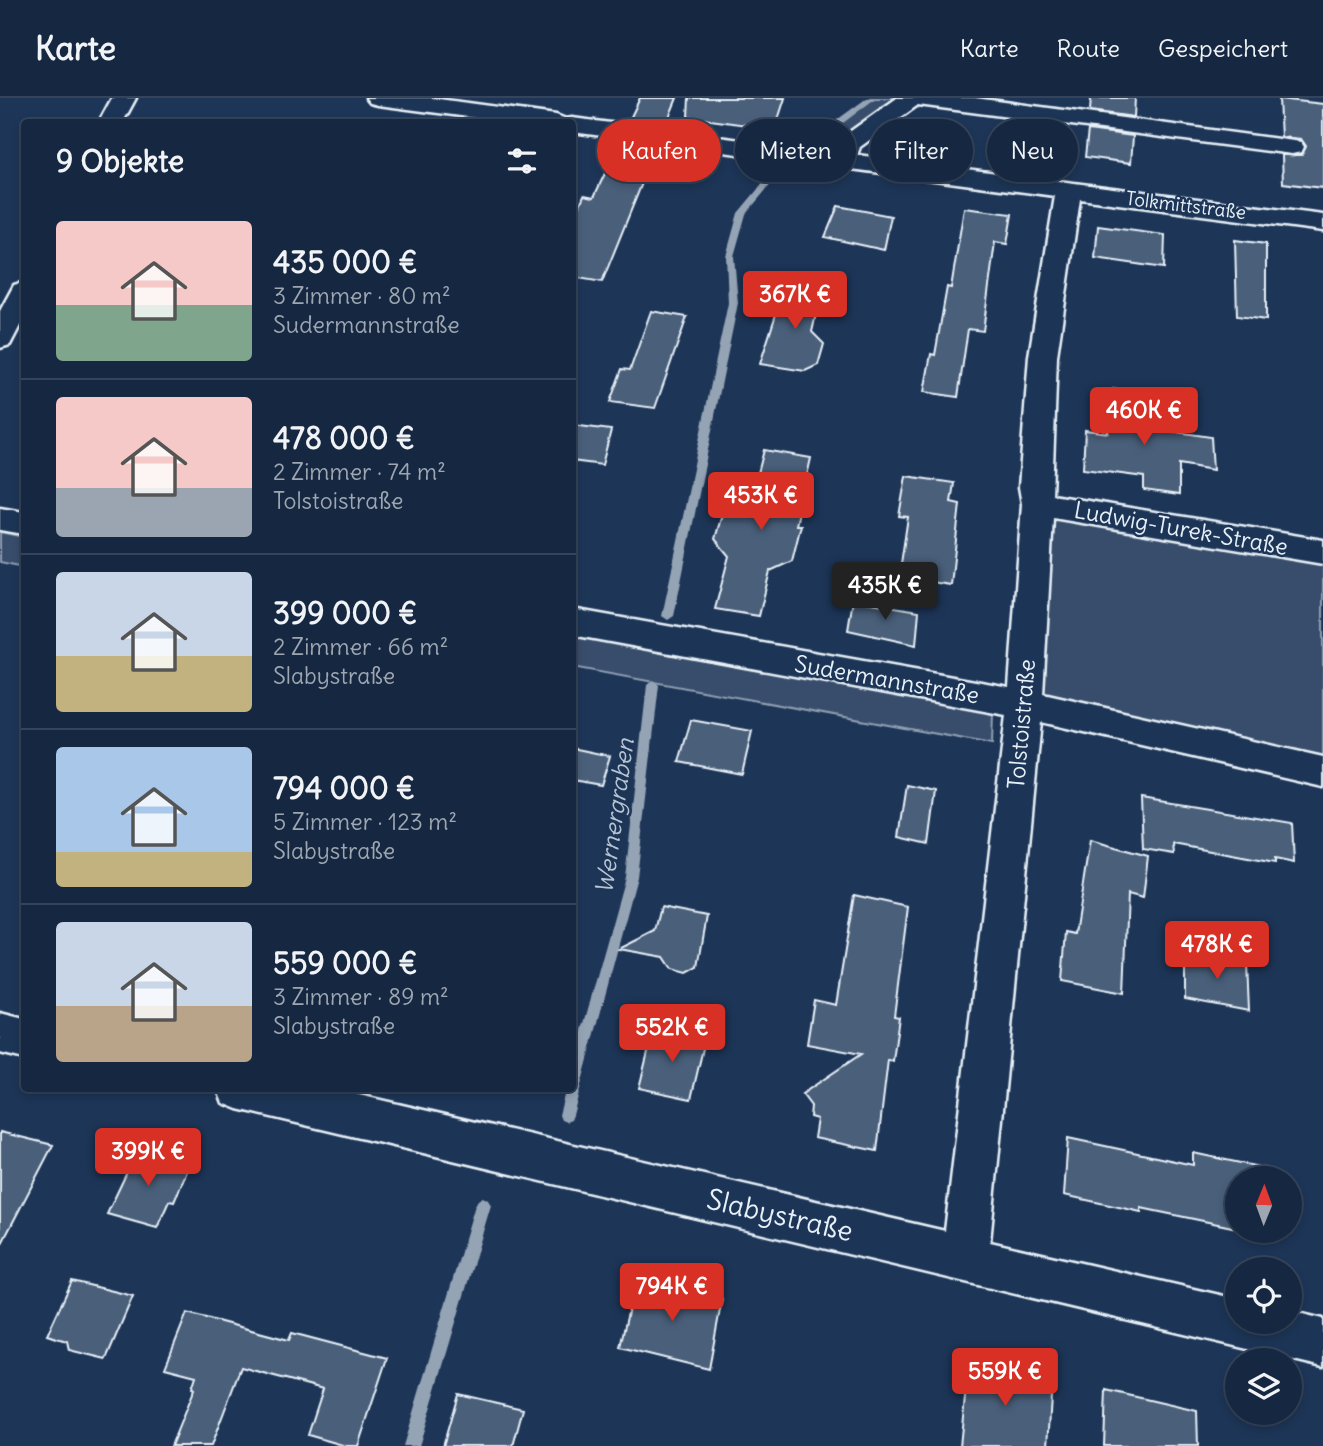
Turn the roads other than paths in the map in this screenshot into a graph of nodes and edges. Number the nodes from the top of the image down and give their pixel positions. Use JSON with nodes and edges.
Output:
{"nodes":[{"id":1,"x":124,"y":98,"type":"edge"},
{"id":2,"x":378,"y":98,"type":"edge"},
{"id":3,"x":912,"y":98,"type":"edge"},
{"id":4,"x":920,"y":98,"type":"edge"},
{"id":5,"x":113,"y":119,"type":"edge"},
{"id":6,"x":534,"y":119,"type":"edge"},
{"id":7,"x":576,"y":126,"type":"edge"},
{"id":8,"x":856,"y":139,"type":"edge"},
{"id":9,"x":735,"y":147,"type":"edge"},
{"id":10,"x":1292,"y":147,"type":"dead end"},
{"id":11,"x":856,"y":163,"type":"edge"},
{"id":12,"x":1069,"y":190,"type":"junction"},
{"id":13,"x":1323,"y":223,"type":"edge"},
{"id":14,"x":21,"y":297,"type":"edge"},
{"id":15,"x":0,"y":339,"type":"edge"},
{"id":16,"x":1038,"y":504,"type":"junction"},
{"id":17,"x":0,"y":519,"type":"edge"},
{"id":18,"x":21,"y":522,"type":"edge"},
{"id":19,"x":1323,"y":552,"type":"edge"},
{"id":20,"x":576,"y":623,"type":"edge"},
{"id":21,"x":1025,"y":704,"type":"junction"},
{"id":22,"x":1323,"y":772,"type":"edge"},
{"id":23,"x":0,"y":1033,"type":"edge"},
{"id":24,"x":21,"y":1038,"type":"edge"},
{"id":25,"x":255,"y":1092,"type":"edge"},
{"id":26,"x":965,"y":1259,"type":"junction"},
{"id":27,"x":1323,"y":1343,"type":"edge"}],
"edges":[{"from":1,"to":5,"type":"street"},
{"from":2,"to":6,"type":"street"},
{"from":3,"to":8,"type":"street"},
{"from":4,"to":10,"type":"street"},
{"from":7,"to":9,"type":"street","name":"Tolkmittstraße"},
{"from":11,"to":12,"type":"street","name":"Tolkmittstraße"},
{"from":12,"to":13,"type":"street","name":"Tolkmittstraße"},
{"from":12,"to":16,"type":"street","name":"Tolstoistraße"},
{"from":14,"to":15,"type":"street"},
{"from":16,"to":19,"type":"street","name":"Ludwig-Turek-Straße"},
{"from":16,"to":21,"type":"street","name":"Tolstoistraße"},
{"from":17,"to":18,"type":"street"},
{"from":20,"to":21,"type":"street","name":"Sudermannstraße"},
{"from":21,"to":22,"type":"street","name":"Sudermannstraße"},
{"from":21,"to":26,"type":"street","name":"Tolstoistraße"},
{"from":23,"to":24,"type":"street"},
{"from":25,"to":26,"type":"street","name":"Slabystraße"},
{"from":26,"to":27,"type":"street","name":"Slabystraße"}]}
